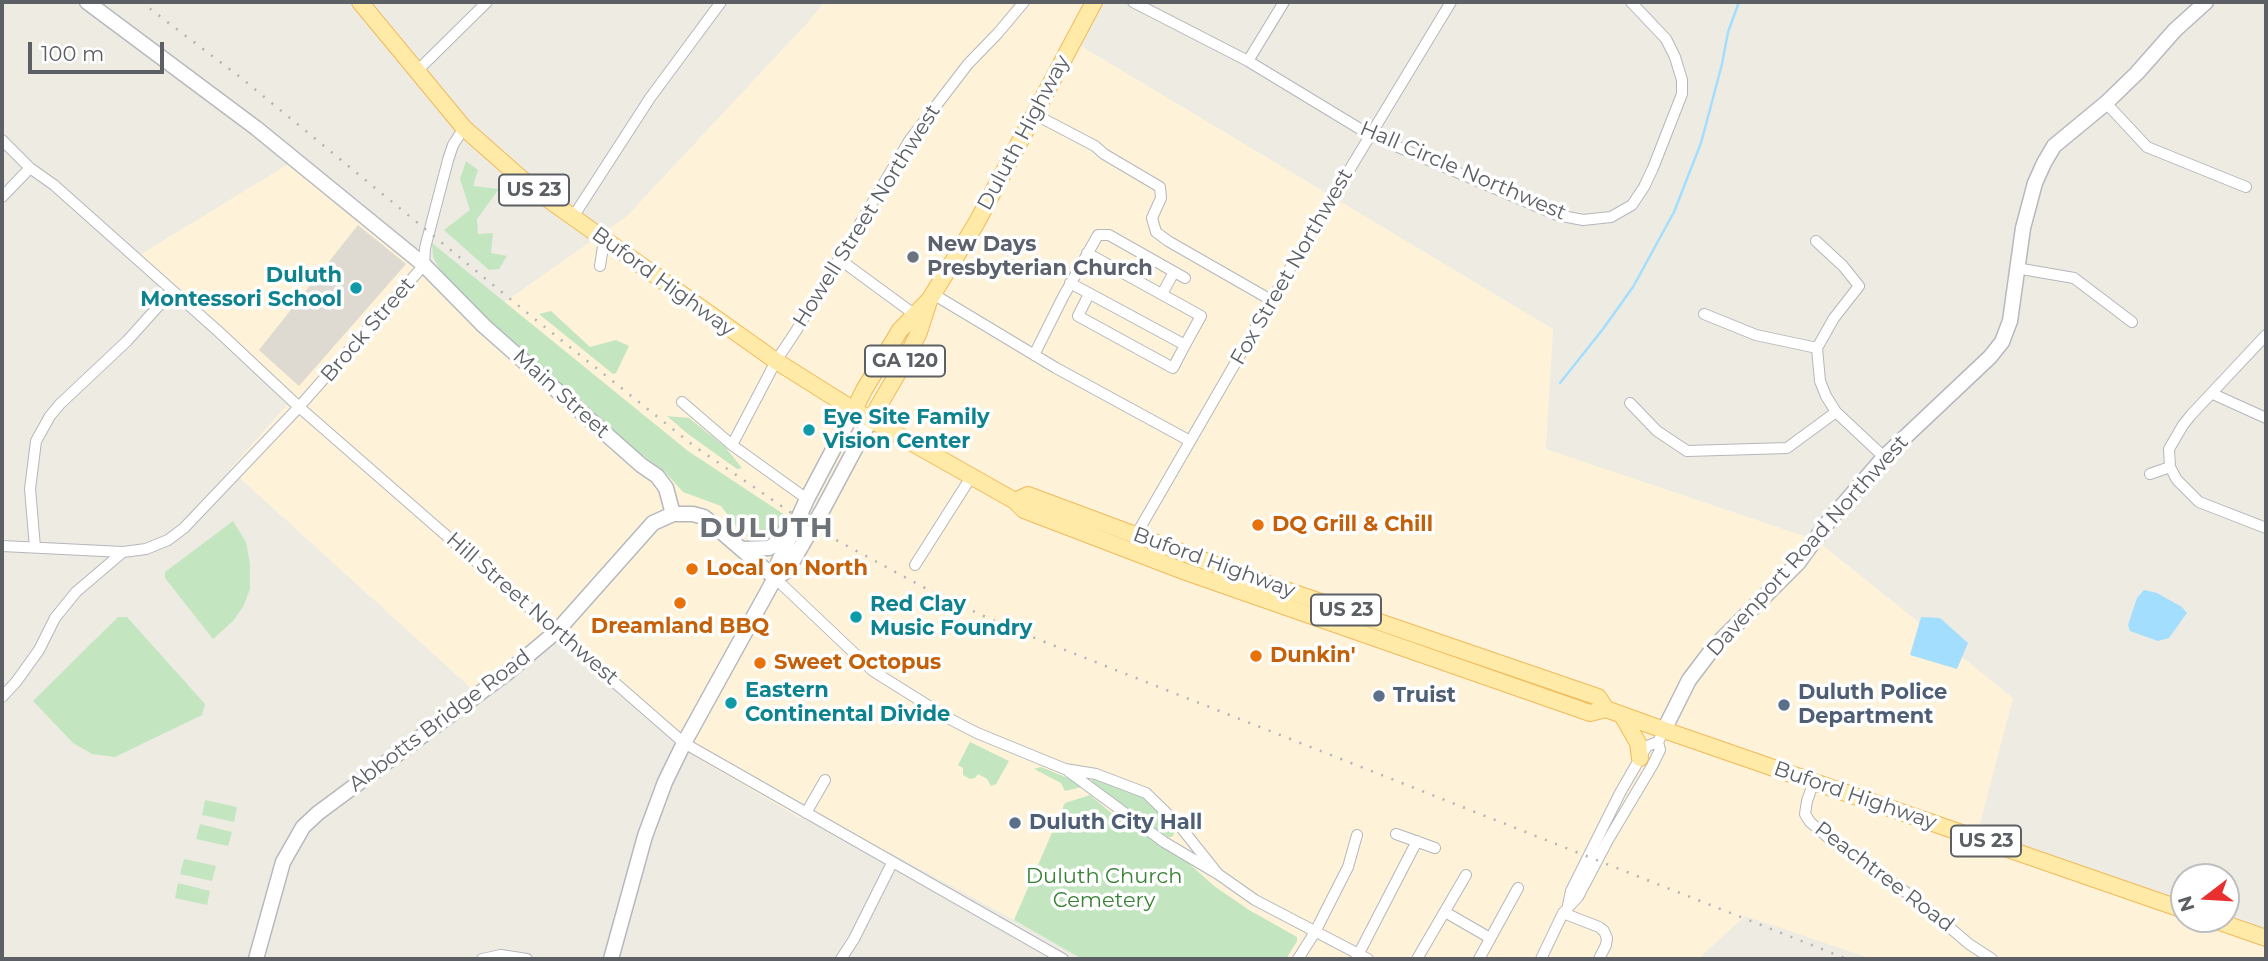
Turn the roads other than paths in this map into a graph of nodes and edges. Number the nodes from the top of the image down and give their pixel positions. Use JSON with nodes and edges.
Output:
{"nodes":[{"id":1,"x":87,"y":2,"type":"edge"},
{"id":2,"x":360,"y":2,"type":"edge"},
{"id":3,"x":487,"y":2,"type":"edge"},
{"id":4,"x":721,"y":2,"type":"edge"},
{"id":5,"x":1024,"y":2,"type":"edge"},
{"id":6,"x":1094,"y":2,"type":"edge"},
{"id":7,"x":1133,"y":2,"type":"edge"},
{"id":8,"x":1284,"y":2,"type":"edge"},
{"id":9,"x":1451,"y":2,"type":"edge"},
{"id":10,"x":1631,"y":2,"type":"edge"},
{"id":11,"x":2206,"y":2,"type":"edge"},
{"id":12,"x":1248,"y":61,"type":"junction"},
{"id":13,"x":416,"y":72,"type":"junction"},
{"id":14,"x":2106,"y":103,"type":"junction"},
{"id":15,"x":1034,"y":114,"type":"junction"},
{"id":16,"x":464,"y":128,"type":"junction"},
{"id":17,"x":1370,"y":135,"type":"junction"},
{"id":18,"x":2,"y":140,"type":"edge"},
{"id":19,"x":30,"y":168,"type":"junction"},
{"id":20,"x":2246,"y":187,"type":"dead end"},
{"id":21,"x":2,"y":197,"type":"edge"},
{"id":22,"x":573,"y":217,"type":"junction"},
{"id":23,"x":604,"y":240,"type":"junction"},
{"id":24,"x":1816,"y":241,"type":"dead end"},
{"id":25,"x":1087,"y":253,"type":"junction"},
{"id":26,"x":839,"y":259,"type":"junction"},
{"id":27,"x":425,"y":265,"type":"junction"},
{"id":28,"x":600,"y":267,"type":"dead end"},
{"id":29,"x":2016,"y":268,"type":"junction"},
{"id":30,"x":1174,"y":272,"type":"junction"},
{"id":31,"x":1185,"y":278,"type":"dead end"},
{"id":32,"x":1070,"y":283,"type":"junction"},
{"id":33,"x":172,"y":291,"type":"junction"},
{"id":34,"x":1089,"y":294,"type":"junction"},
{"id":35,"x":1162,"y":295,"type":"junction"},
{"id":36,"x":932,"y":296,"type":"junction"},
{"id":37,"x":1271,"y":300,"type":"junction"},
{"id":38,"x":914,"y":314,"type":"junction"},
{"id":39,"x":1704,"y":314,"type":"dead end"},
{"id":40,"x":2132,"y":322,"type":"dead end"},
{"id":41,"x":2266,"y":335,"type":"edge"},
{"id":42,"x":1185,"y":345,"type":"junction"},
{"id":43,"x":1817,"y":348,"type":"junction"},
{"id":44,"x":1034,"y":355,"type":"junction"},
{"id":45,"x":776,"y":361,"type":"junction"},
{"id":46,"x":2213,"y":394,"type":"junction"},
{"id":47,"x":682,"y":402,"type":"dead end"},
{"id":48,"x":1630,"y":403,"type":"dead end"},
{"id":49,"x":299,"y":407,"type":"junction"},
{"id":50,"x":855,"y":410,"type":"junction"},
{"id":51,"x":1836,"y":412,"type":"junction"},
{"id":52,"x":2266,"y":418,"type":"edge"},
{"id":53,"x":871,"y":419,"type":"junction"},
{"id":54,"x":1190,"y":441,"type":"junction"},
{"id":55,"x":732,"y":445,"type":"junction"},
{"id":56,"x":1884,"y":457,"type":"junction"},
{"id":57,"x":2170,"y":467,"type":"junction"},
{"id":58,"x":2150,"y":474,"type":"dead end"},
{"id":59,"x":971,"y":477,"type":"junction"},
{"id":60,"x":807,"y":499,"type":"junction"},
{"id":61,"x":1015,"y":501,"type":"junction"},
{"id":62,"x":673,"y":514,"type":"junction"},
{"id":63,"x":798,"y":518,"type":"junction"},
{"id":64,"x":1056,"y":522,"type":"junction"},
{"id":65,"x":2266,"y":528,"type":"edge"},
{"id":66,"x":1136,"y":535,"type":"junction"},
{"id":67,"x":2,"y":546,"type":"edge"},
{"id":68,"x":34,"y":547,"type":"junction"},
{"id":69,"x":743,"y":550,"type":"junction"},
{"id":70,"x":1124,"y":550,"type":"junction"},
{"id":71,"x":123,"y":552,"type":"junction"},
{"id":72,"x":1201,"y":559,"type":"junction"},
{"id":73,"x":915,"y":565,"type":"dead end"},
{"id":74,"x":775,"y":578,"type":"junction"},
{"id":75,"x":1291,"y":608,"type":"junction"},
{"id":76,"x":1350,"y":611,"type":"junction"},
{"id":77,"x":557,"y":631,"type":"junction"},
{"id":78,"x":1463,"y":650,"type":"junction"},
{"id":79,"x":1425,"y":655,"type":"junction"},
{"id":80,"x":2,"y":697,"type":"edge"},
{"id":81,"x":1614,"y":712,"type":"junction"},
{"id":82,"x":1661,"y":736,"type":"junction"},
{"id":83,"x":684,"y":743,"type":"junction"},
{"id":84,"x":1640,"y":758,"type":"junction"},
{"id":85,"x":1065,"y":769,"type":"junction"},
{"id":86,"x":825,"y":780,"type":"dead end"},
{"id":87,"x":1814,"y":781,"type":"junction"},
{"id":88,"x":806,"y":813,"type":"junction"},
{"id":89,"x":1183,"y":830,"type":"junction"},
{"id":90,"x":1396,"y":834,"type":"dead end"},
{"id":91,"x":1357,"y":835,"type":"dead end"},
{"id":92,"x":1417,"y":841,"type":"junction"},
{"id":93,"x":1174,"y":848,"type":"junction"},
{"id":94,"x":1435,"y":848,"type":"dead end"},
{"id":95,"x":892,"y":863,"type":"junction"},
{"id":96,"x":1218,"y":874,"type":"junction"},
{"id":97,"x":1466,"y":875,"type":"dead end"},
{"id":98,"x":1518,"y":888,"type":"dead end"},
{"id":99,"x":2170,"y":905,"type":"edge"},
{"id":100,"x":1565,"y":909,"type":"junction"},
{"id":101,"x":1445,"y":912,"type":"junction"},
{"id":102,"x":2240,"y":929,"type":"edge"},
{"id":103,"x":1315,"y":932,"type":"junction"},
{"id":104,"x":1490,"y":938,"type":"junction"},
{"id":105,"x":2266,"y":938,"type":"edge"},
{"id":106,"x":1361,"y":958,"type":"edge"},
{"id":107,"x":256,"y":959,"type":"edge"},
{"id":108,"x":482,"y":959,"type":"edge"},
{"id":109,"x":527,"y":959,"type":"edge"},
{"id":110,"x":611,"y":959,"type":"edge"},
{"id":111,"x":841,"y":959,"type":"edge"},
{"id":112,"x":1063,"y":959,"type":"edge"},
{"id":113,"x":1298,"y":959,"type":"edge"},
{"id":114,"x":1417,"y":959,"type":"edge"},
{"id":115,"x":1479,"y":959,"type":"edge"},
{"id":116,"x":1541,"y":959,"type":"edge"},
{"id":117,"x":1600,"y":959,"type":"edge"},
{"id":118,"x":1992,"y":959,"type":"edge"}],
"edges":[{"from":1,"to":27,"type":"street","name":"Main Street"},
{"from":2,"to":13,"type":"main road","name":"Buford Highway","number":"US 23"},
{"from":3,"to":13,"type":"street"},
{"from":4,"to":22,"type":"street"},
{"from":5,"to":26,"type":"street","name":"Howell Street Northwest"},
{"from":6,"to":15,"type":"main road","name":"Duluth Highway","number":"GA 120"},
{"from":7,"to":12,"type":"street","name":"Hall Circle Northwest"},
{"from":8,"to":12,"type":"street"},
{"from":9,"to":17,"type":"street","name":"Fox Street Northwest"},
{"from":10,"to":17,"type":"street","name":"Hall Circle Northwest"},
{"from":11,"to":14,"type":"street","name":"Davenport Road Northwest"},
{"from":12,"to":17,"type":"street","name":"Hall Circle Northwest"},
{"from":13,"to":16,"type":"main road","name":"Buford Highway","number":"US 23"},
{"from":14,"to":20,"type":"street"},
{"from":14,"to":29,"type":"street","name":"Davenport Road Northwest"},
{"from":15,"to":36,"type":"main road","name":"Duluth Highway","number":"GA 120"},
{"from":15,"to":37,"type":"street"},
{"from":16,"to":22,"type":"main road","name":"Buford Highway","number":"US 23"},
{"from":16,"to":27,"type":"street","name":"Brock Street"},
{"from":17,"to":37,"type":"street","name":"Fox Street Northwest"},
{"from":18,"to":19,"type":"street"},
{"from":19,"to":21,"type":"street"},
{"from":19,"to":33,"type":"street","name":"Hill Street Northwest"},
{"from":22,"to":23,"type":"main road","name":"Buford Highway","number":"US 23"},
{"from":23,"to":28,"type":"street"},
{"from":23,"to":45,"type":"main road","name":"Buford Highway","number":"US 23"},
{"from":24,"to":43,"type":"street"},
{"from":25,"to":30,"type":"street"},
{"from":25,"to":32,"type":"street"},
{"from":25,"to":35,"type":"street"},
{"from":26,"to":38,"type":"street"},
{"from":26,"to":45,"type":"street","name":"Howell Street Northwest"},
{"from":27,"to":49,"type":"street","name":"Brock Street"},
{"from":27,"to":62,"type":"street","name":"Main Street"},
{"from":29,"to":40,"type":"street"},
{"from":29,"to":56,"type":"street","name":"Davenport Road Northwest"},
{"from":30,"to":31,"type":"street"},
{"from":30,"to":35,"type":"street"},
{"from":32,"to":34,"type":"street"},
{"from":32,"to":44,"type":"street"},
{"from":33,"to":49,"type":"street","name":"Hill Street Northwest"},
{"from":33,"to":68,"type":"street"},
{"from":34,"to":42,"type":"street"},
{"from":34,"to":42,"type":"street"},
{"from":35,"to":42,"type":"street"},
{"from":36,"to":38,"type":"main road","name":"Duluth Highway","number":"GA 120"},
{"from":36,"to":44,"type":"street"},
{"from":36,"to":53,"type":"main road","name":"Duluth Highway","number":"GA 120"},
{"from":37,"to":54,"type":"street","name":"Fox Street Northwest"},
{"from":38,"to":50,"type":"main road","name":"Duluth Highway","number":"GA 120"},
{"from":39,"to":43,"type":"street"},
{"from":41,"to":46,"type":"street"},
{"from":43,"to":51,"type":"street"},
{"from":44,"to":54,"type":"street"},
{"from":45,"to":50,"type":"main road","name":"Buford Highway","number":"US 23"},
{"from":45,"to":55,"type":"street","name":"Howell Street Northwest"},
{"from":46,"to":52,"type":"street"},
{"from":46,"to":57,"type":"street"},
{"from":47,"to":55,"type":"street"},
{"from":48,"to":51,"type":"street"},
{"from":49,"to":71,"type":"street","name":"Brock Street"},
{"from":49,"to":77,"type":"street","name":"Hill Street Northwest"},
{"from":50,"to":53,"type":"main road","name":"Buford Highway","number":"US 23"},
{"from":50,"to":60,"type":"street"},
{"from":51,"to":56,"type":"street"},
{"from":53,"to":59,"type":"main road","name":"Buford Highway","number":"US 23"},
{"from":53,"to":74,"type":"street"},
{"from":54,"to":66,"type":"street","name":"Fox Street Northwest"},
{"from":55,"to":60,"type":"street"},
{"from":56,"to":82,"type":"street","name":"Davenport Road Northwest"},
{"from":57,"to":58,"type":"street"},
{"from":57,"to":65,"type":"street"},
{"from":59,"to":61,"type":"main road","name":"Buford Highway","number":"US 23"},
{"from":59,"to":73,"type":"street"},
{"from":60,"to":63,"type":"street"},
{"from":61,"to":64,"type":"main road","name":"Buford Highway","number":"US 23"},
{"from":61,"to":66,"type":"main road","name":"Buford Highway","number":"US 23"},
{"from":62,"to":69,"type":"street"},
{"from":62,"to":77,"type":"street","name":"Abbotts Bridge Road"},
{"from":63,"to":69,"type":"street"},
{"from":63,"to":74,"type":"street"},
{"from":64,"to":66,"type":"main road"},
{"from":64,"to":70,"type":"main road","name":"Buford Highway","number":"US 23"},
{"from":66,"to":72,"type":"main road","name":"Buford Highway","number":"US 23"},
{"from":67,"to":68,"type":"street"},
{"from":68,"to":71,"type":"street"},
{"from":69,"to":74,"type":"street"},
{"from":70,"to":72,"type":"main road"},
{"from":70,"to":75,"type":"main road","name":"Buford Highway","number":"US 23"},
{"from":71,"to":80,"type":"street"},
{"from":72,"to":76,"type":"main road","name":"Buford Highway","number":"US 23"},
{"from":74,"to":83,"type":"street"},
{"from":74,"to":85,"type":"street"},
{"from":75,"to":76,"type":"main road"},
{"from":75,"to":79,"type":"main road","name":"Buford Highway","number":"US 23"},
{"from":76,"to":78,"type":"main road","name":"Buford Highway","number":"US 23"},
{"from":77,"to":83,"type":"street","name":"Hill Street Northwest"},
{"from":77,"to":107,"type":"street","name":"Abbotts Bridge Road"},
{"from":78,"to":79,"type":"main road"},
{"from":78,"to":81,"type":"main road","name":"Buford Highway","number":"US 23"},
{"from":79,"to":81,"type":"main road","name":"Buford Highway","number":"US 23"},
{"from":81,"to":82,"type":"main road","name":"Buford Highway","number":"US 23"},
{"from":81,"to":84,"type":"main road"},
{"from":82,"to":84,"type":"street"},
{"from":82,"to":87,"type":"main road","name":"Buford Highway","number":"US 23"},
{"from":82,"to":100,"type":"street"},
{"from":83,"to":88,"type":"street","name":"Hill Street Northwest"},
{"from":83,"to":110,"type":"street"},
{"from":84,"to":100,"type":"street"},
{"from":85,"to":89,"type":"street"},
{"from":85,"to":93,"type":"street"},
{"from":86,"to":88,"type":"street"},
{"from":87,"to":99,"type":"main road","name":"Buford Highway","number":"US 23"},
{"from":87,"to":118,"type":"street","name":"Peachtree Road"},
{"from":88,"to":95,"type":"street","name":"Hill Street Northwest"},
{"from":89,"to":93,"type":"street"},
{"from":89,"to":96,"type":"street"},
{"from":90,"to":92,"type":"street"},
{"from":91,"to":103,"type":"street"},
{"from":92,"to":94,"type":"street"},
{"from":92,"to":106,"type":"street"},
{"from":93,"to":96,"type":"street"},
{"from":95,"to":111,"type":"street"},
{"from":95,"to":112,"type":"street","name":"Hill Street Northwest"},
{"from":96,"to":103,"type":"street"},
{"from":97,"to":101,"type":"street"},
{"from":98,"to":104,"type":"street"},
{"from":100,"to":116,"type":"street"},
{"from":100,"to":117,"type":"street"},
{"from":101,"to":104,"type":"street"},
{"from":101,"to":114,"type":"street"},
{"from":102,"to":105,"type":"main road"},
{"from":103,"to":106,"type":"street"},
{"from":103,"to":113,"type":"street"},
{"from":104,"to":115,"type":"street"},
{"from":108,"to":109,"type":"street"}]}
